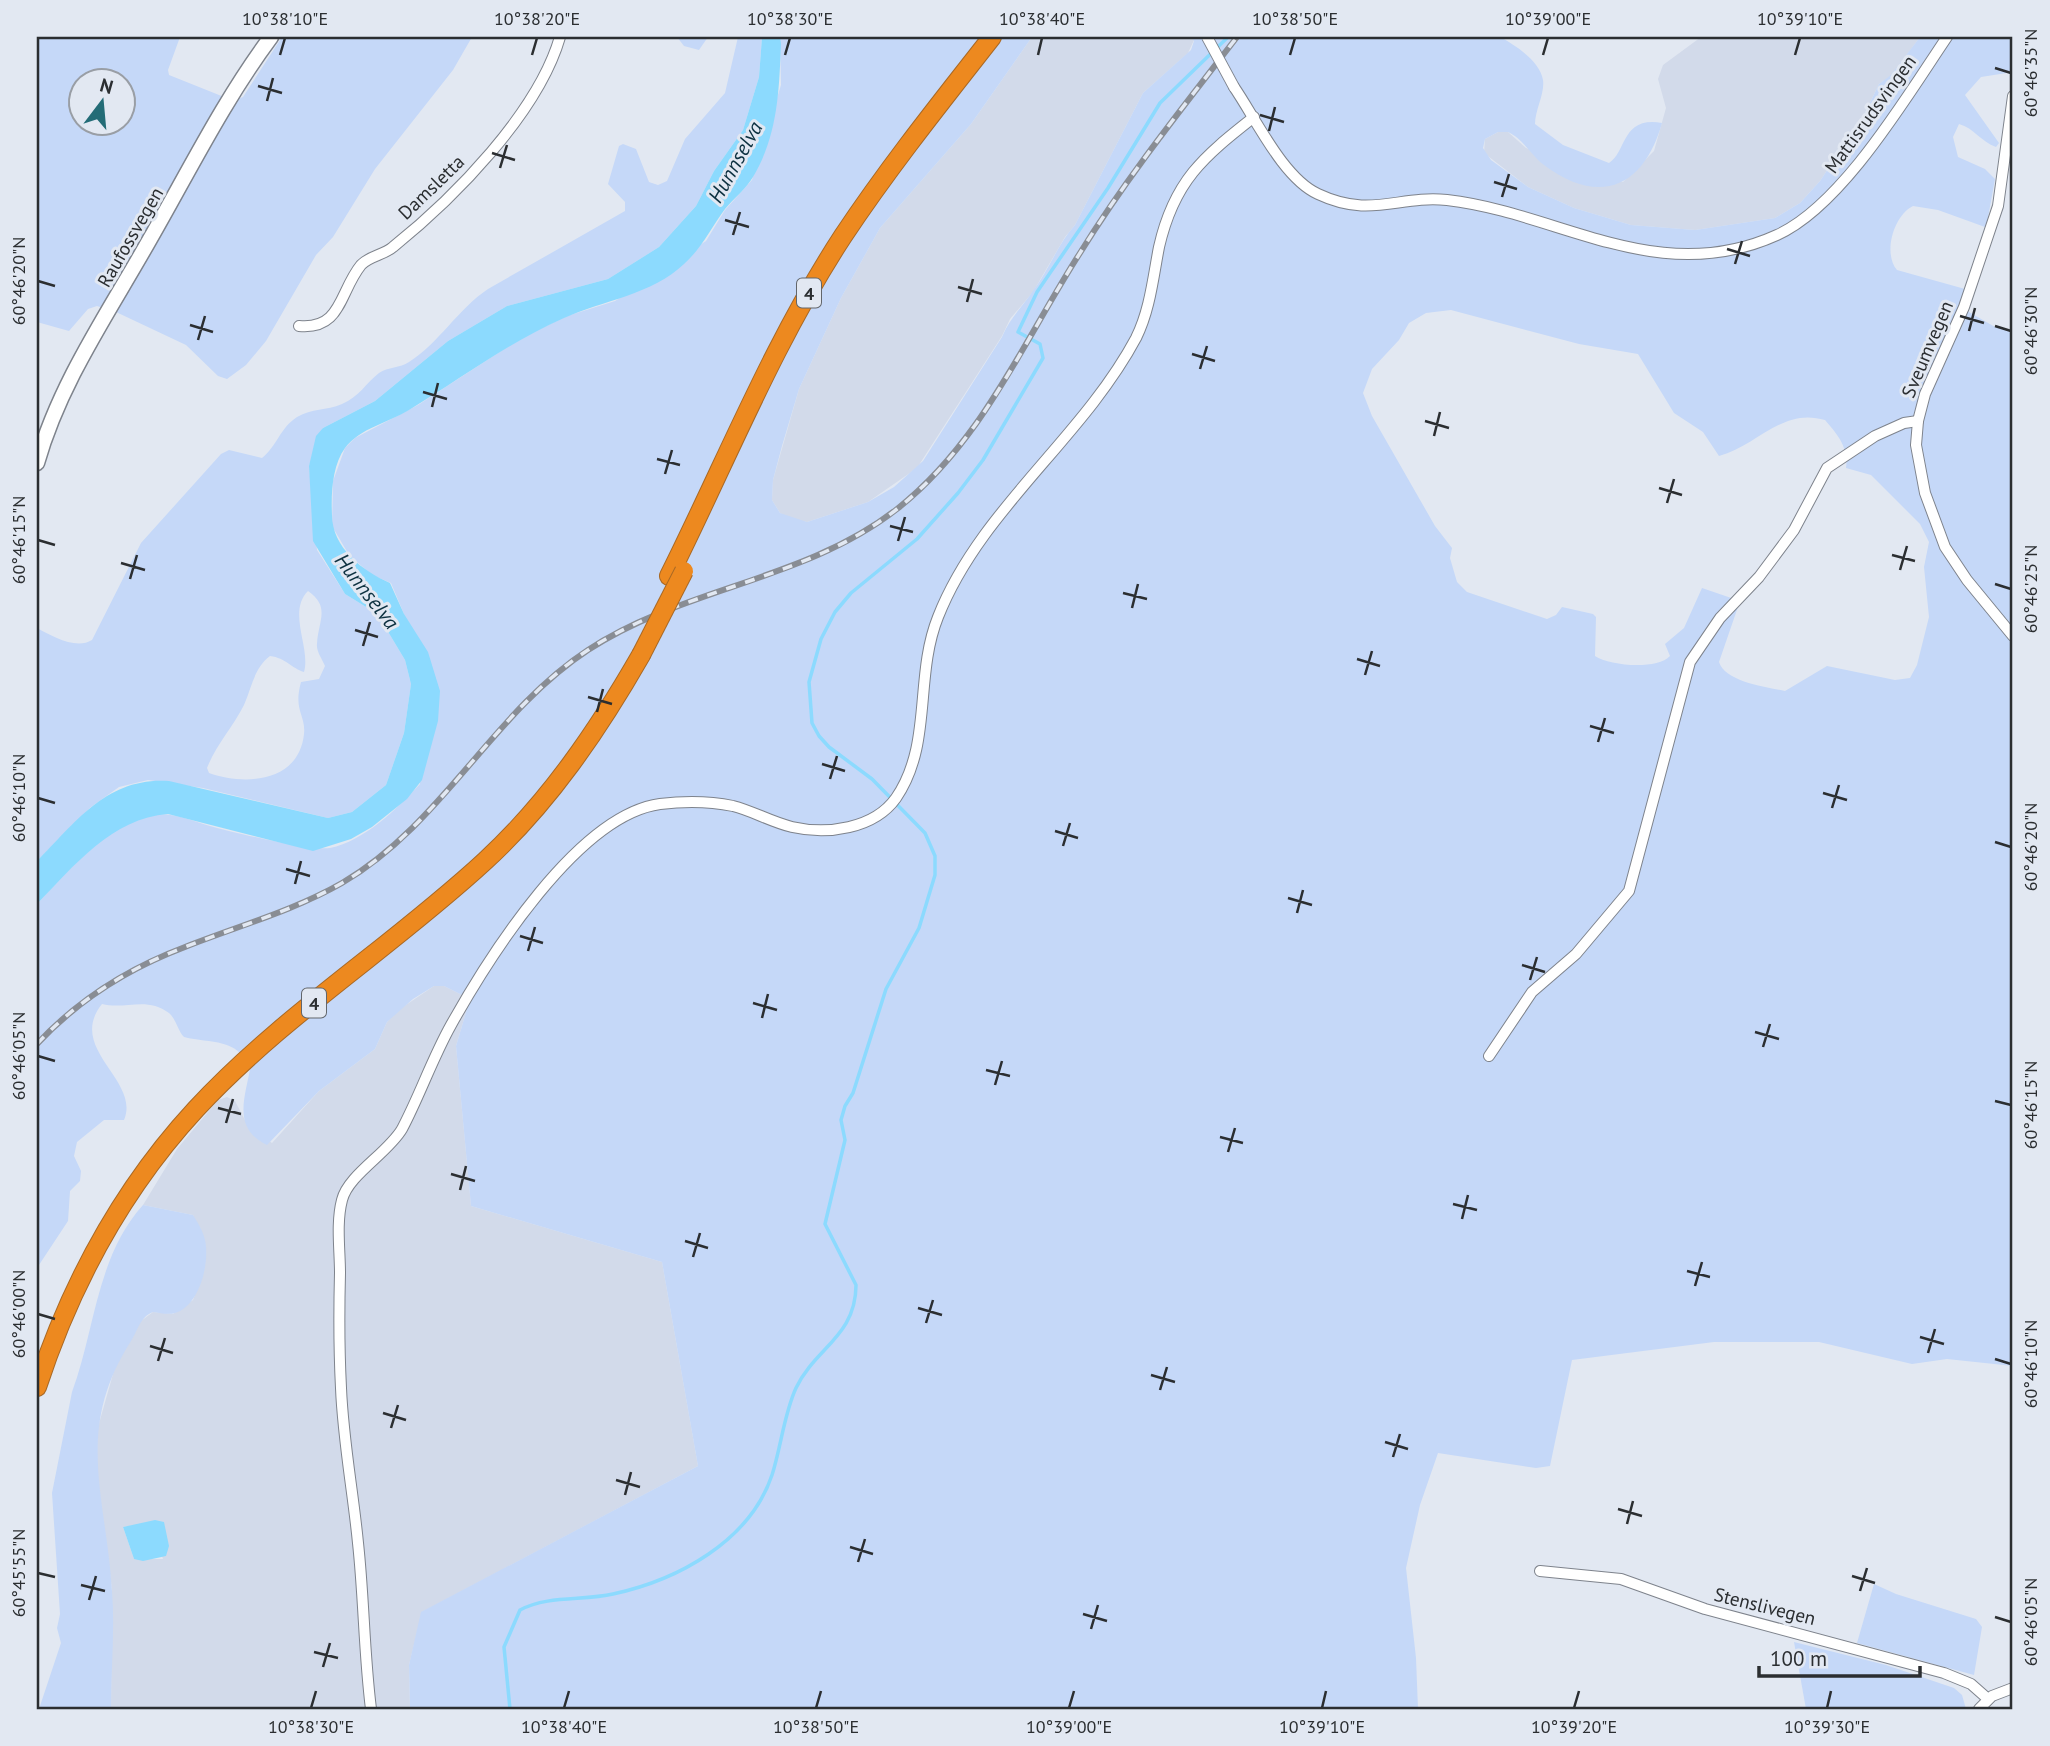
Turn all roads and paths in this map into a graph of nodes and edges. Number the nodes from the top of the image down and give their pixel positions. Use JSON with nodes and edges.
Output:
{"nodes":[{"id":1,"x":271,"y":37,"type":"edge"},
{"id":2,"x":560,"y":37,"type":"edge"},
{"id":3,"x":992,"y":37,"type":"edge"},
{"id":4,"x":1005,"y":37,"type":"edge"},
{"id":5,"x":1207,"y":37,"type":"edge"},
{"id":6,"x":1947,"y":37,"type":"edge"},
{"id":7,"x":2013,"y":96,"type":"edge"},
{"id":8,"x":1254,"y":117,"type":"junction"},
{"id":9,"x":299,"y":326,"type":"dead end"},
{"id":10,"x":1918,"y":421,"type":"junction"},
{"id":11,"x":37,"y":463,"type":"edge"},
{"id":12,"x":676,"y":573,"type":"junction"},
{"id":13,"x":2013,"y":636,"type":"edge"},
{"id":14,"x":634,"y":657,"type":"junction"},
{"id":15,"x":1489,"y":1056,"type":"dead end"},
{"id":16,"x":37,"y":1351,"type":"edge"},
{"id":17,"x":37,"y":1387,"type":"edge"},
{"id":18,"x":1540,"y":1571,"type":"dead end"},
{"id":19,"x":2013,"y":1688,"type":"edge"},
{"id":20,"x":1988,"y":1699,"type":"junction"},
{"id":21,"x":371,"y":1709,"type":"edge"},
{"id":22,"x":1979,"y":1709,"type":"edge"}],
"edges":[{"from":1,"to":11,"type":"main road","name":"Raufossvegen"},
{"from":2,"to":9,"type":"street","name":"Damsletta"},
{"from":3,"to":12,"type":"highway","number":"4"},
{"from":4,"to":12,"type":"highway","number":"4"},
{"from":5,"to":8,"type":"street","name":"Mattisrudsvingen","bridge":true},
{"from":6,"to":8,"type":"street","name":"Mattisrudsvingen"},
{"from":7,"to":10,"type":"street","name":"Sveumvegen"},
{"from":8,"to":21,"type":"street"},
{"from":10,"to":13,"type":"street","name":"Sveumvegen"},
{"from":10,"to":15,"type":"street"},
{"from":12,"to":14,"type":"highway","number":"4"},
{"from":14,"to":16,"type":"highway","number":"4"},
{"from":14,"to":17,"type":"highway","number":"4"},
{"from":18,"to":20,"type":"street","name":"Stenslivegen"},
{"from":19,"to":20,"type":"street"},
{"from":20,"to":22,"type":"street"}]}
